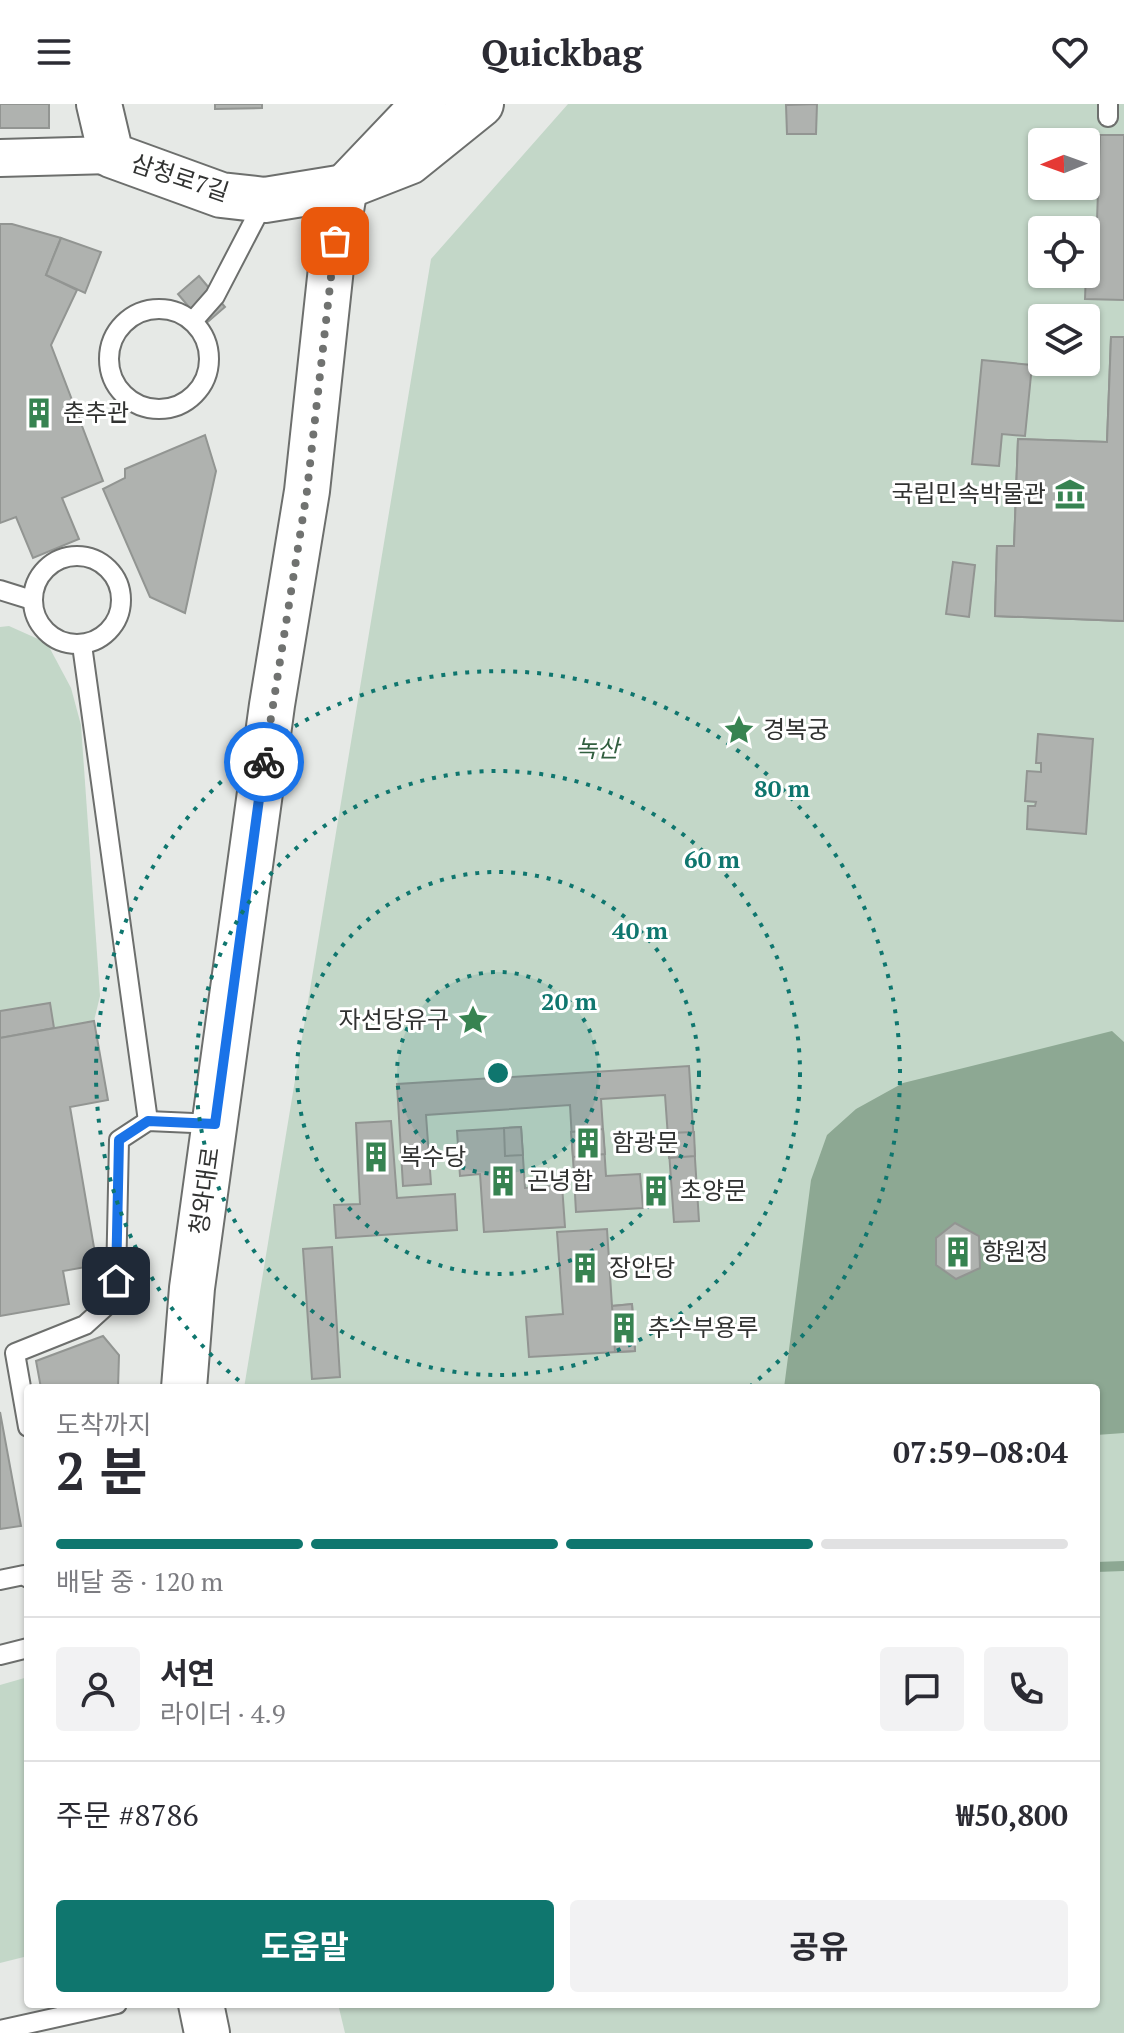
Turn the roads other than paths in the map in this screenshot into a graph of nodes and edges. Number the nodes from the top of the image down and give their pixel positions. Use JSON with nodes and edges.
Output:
{"nodes":[{"id":1,"x":99,"y":104,"type":"edge"},
{"id":2,"x":424,"y":104,"type":"edge"},
{"id":3,"x":481,"y":104,"type":"edge"},
{"id":4,"x":111,"y":155,"type":"junction"},
{"id":5,"x":0,"y":158,"type":"edge"},
{"id":6,"x":345,"y":187,"type":"junction"},
{"id":7,"x":265,"y":200,"type":"junction"},
{"id":8,"x":193,"y":321,"type":"junction"},
{"id":9,"x":0,"y":590,"type":"edge"},
{"id":10,"x":32,"y":600,"type":"junction"},
{"id":11,"x":82,"y":645,"type":"junction"},
{"id":12,"x":148,"y":1121,"type":"junction"},
{"id":13,"x":215,"y":1124,"type":"junction"},
{"id":14,"x":8,"y":1349,"type":"edge"},
{"id":15,"x":184,"y":1384,"type":"edge"},
{"id":16,"x":24,"y":1411,"type":"edge"},
{"id":17,"x":24,"y":1575,"type":"edge"},
{"id":18,"x":0,"y":1580,"type":"edge"},
{"id":19,"x":24,"y":1649,"type":"edge"},
{"id":20,"x":0,"y":1655,"type":"edge"},
{"id":21,"x":99,"y":2008,"type":"edge"},
{"id":22,"x":202,"y":2008,"type":"edge"},
{"id":23,"x":0,"y":2030,"type":"edge"},
{"id":24,"x":207,"y":2033,"type":"edge"}],
"edges":[{"from":1,"to":4,"type":"street","name":"삼청로7길"},
{"from":2,"to":6,"type":"street"},
{"from":3,"to":6,"type":"street"},
{"from":4,"to":5,"type":"street","name":"삼청로7길"},
{"from":4,"to":7,"type":"street","name":"삼청로7길"},
{"from":6,"to":7,"type":"street","name":"삼청로7길"},
{"from":6,"to":13,"type":"street","name":"청와대로"},
{"from":7,"to":8,"type":"lane"},
{"from":8,"to":8,"type":"lane"},
{"from":9,"to":10,"type":"lane"},
{"from":10,"to":11,"type":"lane"},
{"from":10,"to":11,"type":"lane"},
{"from":11,"to":12,"type":"lane"},
{"from":12,"to":13,"type":"lane"},
{"from":12,"to":14,"type":"lane"},
{"from":13,"to":15,"type":"street","name":"청와대로"},
{"from":14,"to":16,"type":"lane"},
{"from":17,"to":18,"type":"lane"},
{"from":19,"to":20,"type":"lane"},
{"from":21,"to":23,"type":"lane"},
{"from":22,"to":24,"type":"street"}]}
